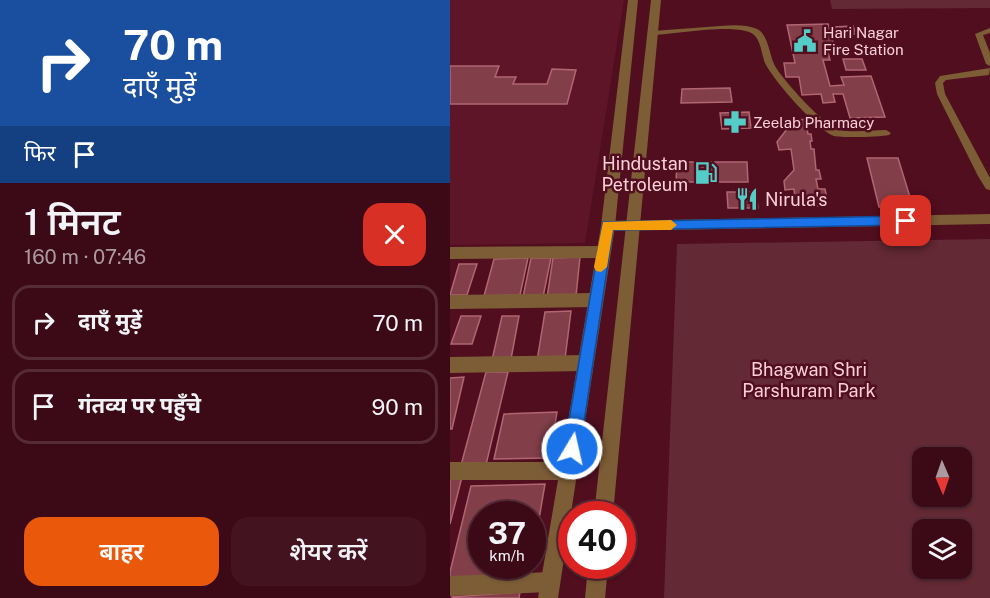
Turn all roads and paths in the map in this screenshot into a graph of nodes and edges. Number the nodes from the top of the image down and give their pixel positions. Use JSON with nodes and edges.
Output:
{"nodes":[{"id":1,"x":633,"y":0,"type":"edge"},
{"id":2,"x":656,"y":0,"type":"edge"},
{"id":3,"x":990,"y":30,"type":"edge"},
{"id":4,"x":653,"y":33,"type":"junction"},
{"id":5,"x":990,"y":64,"type":"edge"},
{"id":6,"x":990,"y":71,"type":"edge"},
{"id":7,"x":886,"y":133,"type":"dead end"},
{"id":8,"x":990,"y":186,"type":"edge"},
{"id":9,"x":990,"y":219,"type":"edge"},
{"id":10,"x":632,"y":225,"type":"junction"},
{"id":11,"x":608,"y":226,"type":"junction"},
{"id":12,"x":603,"y":252,"type":"junction"},
{"id":13,"x":450,"y":253,"type":"edge"},
{"id":14,"x":596,"y":300,"type":"junction"},
{"id":15,"x":450,"y":302,"type":"edge"},
{"id":16,"x":585,"y":363,"type":"junction"},
{"id":17,"x":450,"y":365,"type":"edge"},
{"id":18,"x":450,"y":471,"type":"edge"},
{"id":19,"x":568,"y":471,"type":"junction"},
{"id":20,"x":604,"y":501,"type":"edge"},
{"id":21,"x":597,"y":579,"type":"edge"},
{"id":22,"x":450,"y":586,"type":"edge"},
{"id":23,"x":549,"y":590,"type":"edge"},
{"id":24,"x":595,"y":598,"type":"edge"}],
"edges":[{"from":1,"to":11,"type":"street"},
{"from":2,"to":4,"type":"street"},
{"from":3,"to":5,"type":"lane"},
{"from":4,"to":7,"type":"lane"},
{"from":4,"to":10,"type":"street"},
{"from":6,"to":8,"type":"lane"},
{"from":9,"to":10,"type":"street"},
{"from":10,"to":11,"type":"street"},
{"from":10,"to":20,"type":"street"},
{"from":11,"to":12,"type":"street"},
{"from":12,"to":13,"type":"street"},
{"from":12,"to":14,"type":"street"},
{"from":14,"to":15,"type":"street"},
{"from":14,"to":16,"type":"street"},
{"from":16,"to":17,"type":"street"},
{"from":16,"to":19,"type":"street"},
{"from":18,"to":19,"type":"street"},
{"from":19,"to":23,"type":"street"},
{"from":21,"to":24,"type":"street"},
{"from":22,"to":23,"type":"street"}]}
